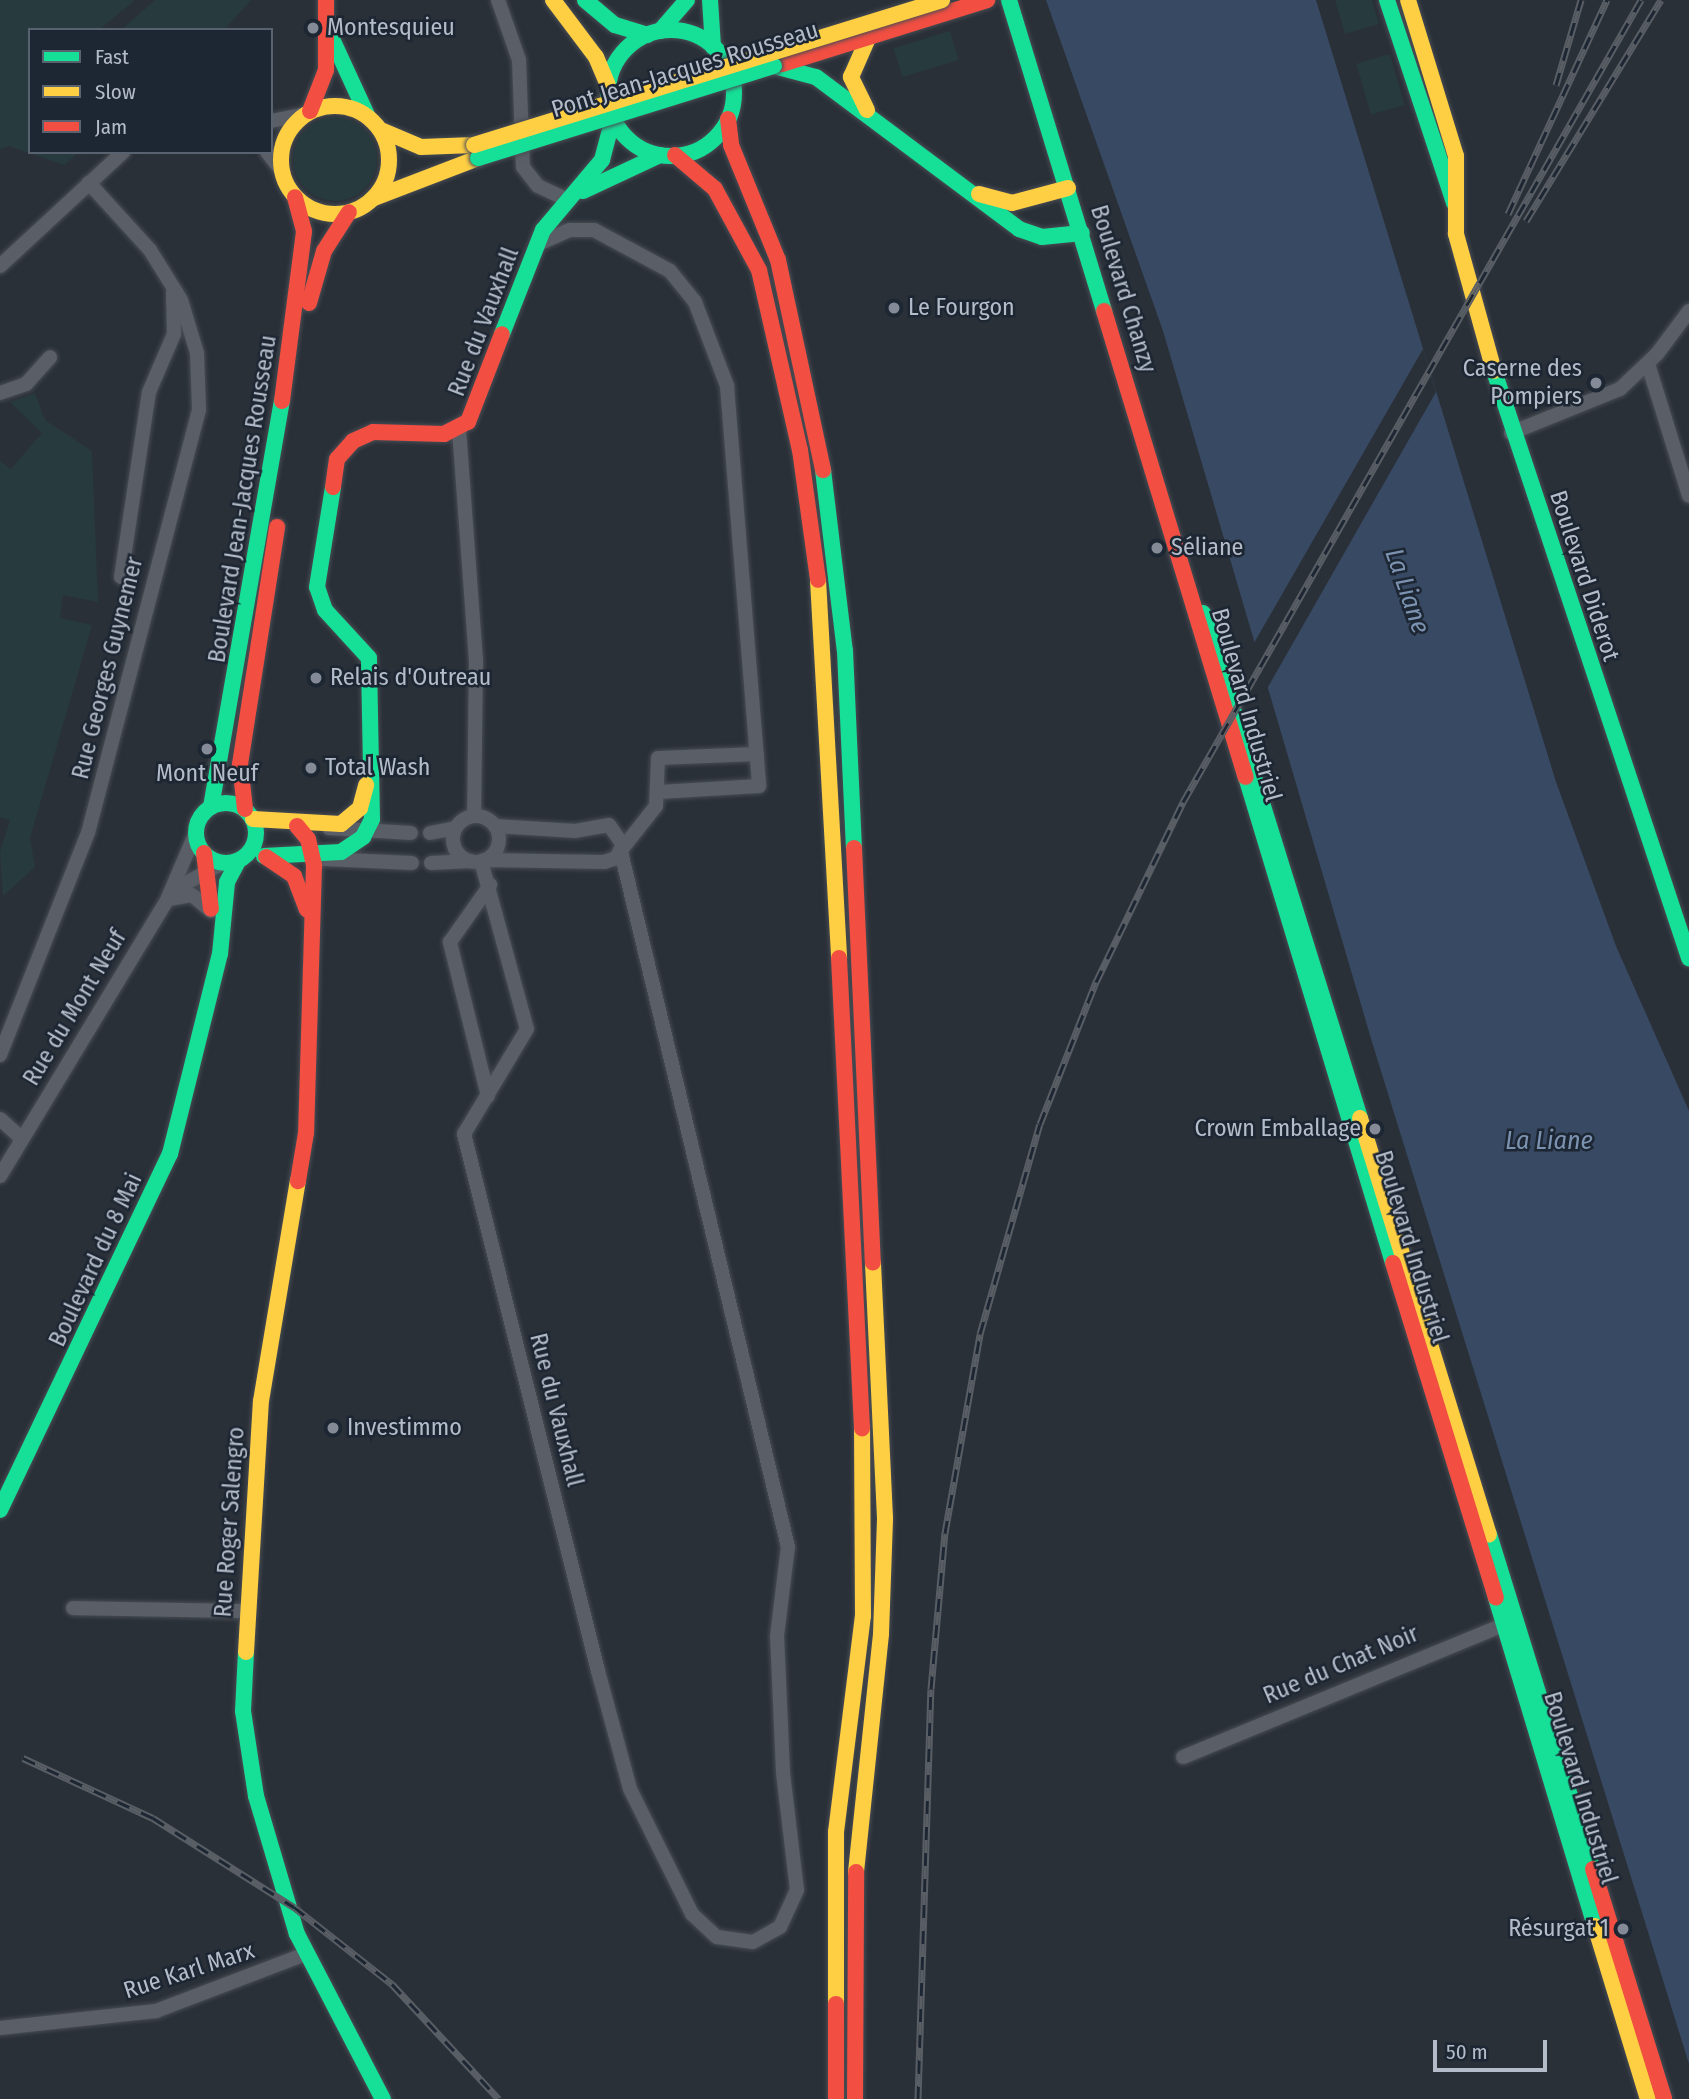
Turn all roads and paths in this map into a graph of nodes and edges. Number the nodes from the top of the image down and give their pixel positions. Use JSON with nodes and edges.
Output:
{"nodes":[{"id":1,"x":498,"y":0,"type":"edge"},
{"id":2,"x":553,"y":0,"type":"edge"},
{"id":3,"x":585,"y":0,"type":"edge"},
{"id":4,"x":687,"y":0,"type":"edge"},
{"id":5,"x":710,"y":0,"type":"edge"},
{"id":6,"x":942,"y":0,"type":"edge"},
{"id":7,"x":986,"y":0,"type":"edge"},
{"id":8,"x":1010,"y":0,"type":"edge"},
{"id":9,"x":1387,"y":0,"type":"edge"},
{"id":10,"x":1408,"y":0,"type":"edge"},
{"id":11,"x":327,"y":8,"type":"edge"},
{"id":12,"x":653,"y":33,"type":"junction"},
{"id":13,"x":869,"y":36,"type":"junction"},
{"id":14,"x":713,"y":47,"type":"junction"},
{"id":15,"x":774,"y":66,"type":"junction"},
{"id":16,"x":608,"y":85,"type":"junction"},
{"id":17,"x":307,"y":113,"type":"junction"},
{"id":18,"x":369,"y":117,"type":"junction"},
{"id":19,"x":613,"y":118,"type":"junction"},
{"id":20,"x":875,"y":118,"type":"junction"},
{"id":21,"x":728,"y":119,"type":"junction"},
{"id":22,"x":273,"y":121,"type":"edge"},
{"id":23,"x":381,"y":130,"type":"junction"},
{"id":24,"x":476,"y":152,"type":"junction"},
{"id":25,"x":121,"y":154,"type":"edge"},
{"id":26,"x":269,"y":154,"type":"edge"},
{"id":27,"x":668,"y":155,"type":"junction"},
{"id":28,"x":282,"y":171,"type":"junction"},
{"id":29,"x":89,"y":183,"type":"junction"},
{"id":30,"x":1068,"y":188,"type":"junction"},
{"id":31,"x":968,"y":189,"type":"junction"},
{"id":32,"x":295,"y":197,"type":"junction"},
{"id":33,"x":373,"y":198,"type":"junction"},
{"id":34,"x":568,"y":198,"type":"junction"},
{"id":35,"x":1454,"y":203,"type":"junction"},
{"id":36,"x":349,"y":212,"type":"junction"},
{"id":37,"x":1082,"y":233,"type":"junction"},
{"id":38,"x":538,"y":244,"type":"junction"},
{"id":39,"x":0,"y":266,"type":"edge"},
{"id":40,"x":173,"y":285,"type":"junction"},
{"id":41,"x":1689,"y":311,"type":"edge"},
{"id":42,"x":50,"y":357,"type":"dead end"},
{"id":43,"x":1648,"y":365,"type":"junction"},
{"id":44,"x":0,"y":393,"type":"edge"},
{"id":45,"x":459,"y":429,"type":"junction"},
{"id":46,"x":1511,"y":433,"type":"junction"},
{"id":47,"x":1689,"y":496,"type":"edge"},
{"id":48,"x":121,"y":577,"type":"dead end"},
{"id":49,"x":1192,"y":592,"type":"joint"},
{"id":50,"x":757,"y":754,"type":"junction"},
{"id":51,"x":370,"y":761,"type":"junction"},
{"id":52,"x":659,"y":792,"type":"junction"},
{"id":53,"x":211,"y":807,"type":"junction"},
{"id":54,"x":249,"y":814,"type":"junction"},
{"id":55,"x":474,"y":816,"type":"junction"},
{"id":56,"x":297,"y":826,"type":"junction"},
{"id":57,"x":495,"y":826,"type":"junction"},
{"id":58,"x":321,"y":827,"type":"junction"},
{"id":59,"x":456,"y":828,"type":"junction"},
{"id":60,"x":196,"y":832,"type":"junction"},
{"id":61,"x":367,"y":832,"type":"junction"},
{"id":62,"x":411,"y":833,"type":"dead end"},
{"id":63,"x":430,"y":833,"type":"dead end"},
{"id":64,"x":622,"y":850,"type":"junction"},
{"id":65,"x":264,"y":856,"type":"junction"},
{"id":66,"x":313,"y":858,"type":"junction"},
{"id":67,"x":224,"y":860,"type":"junction"},
{"id":68,"x":479,"y":861,"type":"junction"},
{"id":69,"x":412,"y":863,"type":"dead end"},
{"id":70,"x":431,"y":863,"type":"dead end"},
{"id":71,"x":491,"y":885,"type":"junction"},
{"id":72,"x":167,"y":900,"type":"junction"},
{"id":73,"x":211,"y":912,"type":"junction"},
{"id":74,"x":309,"y":923,"type":"junction"},
{"id":75,"x":1689,"y":958,"type":"edge"},
{"id":76,"x":204,"y":1019,"type":"junction"},
{"id":77,"x":0,"y":1055,"type":"edge"},
{"id":78,"x":488,"y":1096,"type":"junction"},
{"id":79,"x":0,"y":1119,"type":"edge"},
{"id":80,"x":22,"y":1139,"type":"junction"},
{"id":81,"x":0,"y":1176,"type":"edge"},
{"id":82,"x":0,"y":1510,"type":"edge"},
{"id":83,"x":73,"y":1608,"type":"dead end"},
{"id":84,"x":247,"y":1611,"type":"junction"},
{"id":85,"x":1512,"y":1622,"type":"junction"},
{"id":86,"x":1183,"y":1757,"type":"dead end"},
{"id":87,"x":305,"y":1954,"type":"junction"},
{"id":88,"x":0,"y":2028,"type":"edge"},
{"id":89,"x":383,"y":2099,"type":"edge"},
{"id":90,"x":836,"y":2099,"type":"edge"},
{"id":91,"x":855,"y":2099,"type":"edge"},
{"id":92,"x":1648,"y":2099,"type":"edge"},
{"id":93,"x":1664,"y":2099,"type":"edge"}],
"edges":[{"from":1,"to":34,"type":"street"},
{"from":2,"to":16,"type":"main road"},
{"from":3,"to":12,"type":"main road"},
{"from":4,"to":12,"type":"main road"},
{"from":5,"to":14,"type":"main road"},
{"from":6,"to":24,"type":"main road","name":"Pont Jean-Jacques Rousseau","bridge":true},
{"from":7,"to":13,"type":"main road","name":"Pont Jean-Jacques Rousseau"},
{"from":8,"to":30,"type":"main road","name":"Boulevard Chanzy"},
{"from":9,"to":35,"type":"main road","name":"Boulevard Diderot"},
{"from":10,"to":35,"type":"main road","name":"Boulevard Diderot"},
{"from":11,"to":17,"type":"main road"},
{"from":11,"to":18,"type":"main road"},
{"from":12,"to":14,"type":"main road"},
{"from":12,"to":16,"type":"main road"},
{"from":13,"to":15,"type":"main road","name":"Pont Jean-Jacques Rousseau"},
{"from":13,"to":20,"type":"main road"},
{"from":14,"to":21,"type":"main road"},
{"from":15,"to":20,"type":"main road"},
{"from":15,"to":24,"type":"main road","name":"Pont Jean-Jacques Rousseau","bridge":true},
{"from":16,"to":19,"type":"main road"},
{"from":17,"to":18,"type":"main road"},
{"from":17,"to":22,"type":"street"},
{"from":17,"to":28,"type":"main road"},
{"from":18,"to":23,"type":"main road"},
{"from":19,"to":27,"type":"main road"},
{"from":19,"to":34,"type":"main road","name":"Rue du Vauxhall"},
{"from":20,"to":31,"type":"main road"},
{"from":21,"to":27,"type":"main road"},
{"from":21,"to":91,"type":"main road"},
{"from":23,"to":24,"type":"main road"},
{"from":23,"to":33,"type":"main road"},
{"from":24,"to":33,"type":"main road"},
{"from":25,"to":29,"type":"street"},
{"from":26,"to":28,"type":"street"},
{"from":27,"to":34,"type":"main road","name":"Rue du Vauxhall"},
{"from":27,"to":90,"type":"main road"},
{"from":28,"to":32,"type":"main road"},
{"from":29,"to":39,"type":"street"},
{"from":29,"to":40,"type":"street","name":"Rue Georges Guynemer"},
{"from":30,"to":31,"type":"main road"},
{"from":30,"to":37,"type":"main road","name":"Boulevard Chanzy"},
{"from":31,"to":37,"type":"main road"},
{"from":32,"to":36,"type":"main road"},
{"from":32,"to":53,"type":"main road","name":"Boulevard Jean-Jacques Rousseau"},
{"from":33,"to":36,"type":"main road"},
{"from":34,"to":38,"type":"main road","name":"Rue du Vauxhall"},
{"from":35,"to":46,"type":"main road","name":"Boulevard Diderot"},
{"from":36,"to":54,"type":"main road","name":"Boulevard Jean-Jacques Rousseau"},
{"from":37,"to":49,"type":"main road","name":"Boulevard Chanzy"},
{"from":38,"to":45,"type":"main road","name":"Rue du Vauxhall"},
{"from":38,"to":50,"type":"street"},
{"from":40,"to":48,"type":"street","name":"Rue Georges Guynemer"},
{"from":40,"to":77,"type":"street","name":"Rue Georges Guynemer"},
{"from":41,"to":43,"type":"street"},
{"from":42,"to":44,"type":"street"},
{"from":43,"to":46,"type":"street"},
{"from":43,"to":47,"type":"street"},
{"from":45,"to":51,"type":"main road","name":"Rue du Vauxhall"},
{"from":45,"to":55,"type":"street"},
{"from":46,"to":75,"type":"main road","name":"Boulevard Diderot"},
{"from":49,"to":85,"type":"main road","name":"Boulevard Industriel"},
{"from":50,"to":52,"type":"street"},
{"from":50,"to":52,"type":"street"},
{"from":51,"to":58,"type":"main road","name":"Rue du Vauxhall"},
{"from":51,"to":61,"type":"main road","name":"Rue du Vauxhall"},
{"from":52,"to":64,"type":"street"},
{"from":53,"to":54,"type":"main road"},
{"from":53,"to":60,"type":"main road"},
{"from":54,"to":56,"type":"main road","name":"Rue du Vauxhall"},
{"from":54,"to":67,"type":"main road"},
{"from":55,"to":57,"type":"street"},
{"from":55,"to":59,"type":"street"},
{"from":56,"to":58,"type":"main road","name":"Rue du Vauxhall"},
{"from":56,"to":66,"type":"main road"},
{"from":57,"to":64,"type":"street"},
{"from":57,"to":68,"type":"street"},
{"from":58,"to":61,"type":"street","name":"Rue du Vauxhall"},
{"from":59,"to":63,"type":"street"},
{"from":59,"to":68,"type":"street"},
{"from":60,"to":67,"type":"main road"},
{"from":60,"to":72,"type":"street","name":"Rue du Mont Neuf"},
{"from":61,"to":62,"type":"street","name":"Rue du Vauxhall"},
{"from":61,"to":66,"type":"main road"},
{"from":64,"to":68,"type":"street"},
{"from":64,"to":78,"type":"street","name":"Rue du Vauxhall"},
{"from":65,"to":66,"type":"main road"},
{"from":65,"to":67,"type":"main road"},
{"from":65,"to":74,"type":"main road","name":"Rue Roger Salengro"},
{"from":66,"to":69,"type":"street"},
{"from":66,"to":74,"type":"main road","name":"Rue Roger Salengro"},
{"from":67,"to":72,"type":"street","name":"Rue du Mont Neuf"},
{"from":67,"to":73,"type":"main road","name":"Boulevard du 8 Mai"},
{"from":67,"to":76,"type":"main road","name":"Boulevard du 8 Mai"},
{"from":68,"to":70,"type":"street"},
{"from":68,"to":71,"type":"street","name":"Rue du Vauxhall"},
{"from":71,"to":78,"type":"street","name":"Rue du Vauxhall"},
{"from":71,"to":78,"type":"street"},
{"from":72,"to":73,"type":"street"},
{"from":72,"to":80,"type":"street","name":"Rue du Mont Neuf"},
{"from":73,"to":76,"type":"main road","name":"Boulevard du 8 Mai"},
{"from":74,"to":84,"type":"main road","name":"Rue Roger Salengro"},
{"from":76,"to":82,"type":"main road","name":"Boulevard du 8 Mai"},
{"from":79,"to":80,"type":"street"},
{"from":80,"to":81,"type":"street","name":"Rue du Mont Neuf"},
{"from":83,"to":84,"type":"street"},
{"from":84,"to":87,"type":"main road","name":"Rue Roger Salengro"},
{"from":85,"to":86,"type":"street","name":"Rue du Chat Noir"},
{"from":85,"to":92,"type":"main road","name":"Boulevard Industriel"},
{"from":85,"to":93,"type":"main road","name":"Boulevard Industriel"},
{"from":87,"to":88,"type":"street","name":"Rue Karl Marx"},
{"from":87,"to":89,"type":"main road","name":"Rue Roger Salengro"}]}
